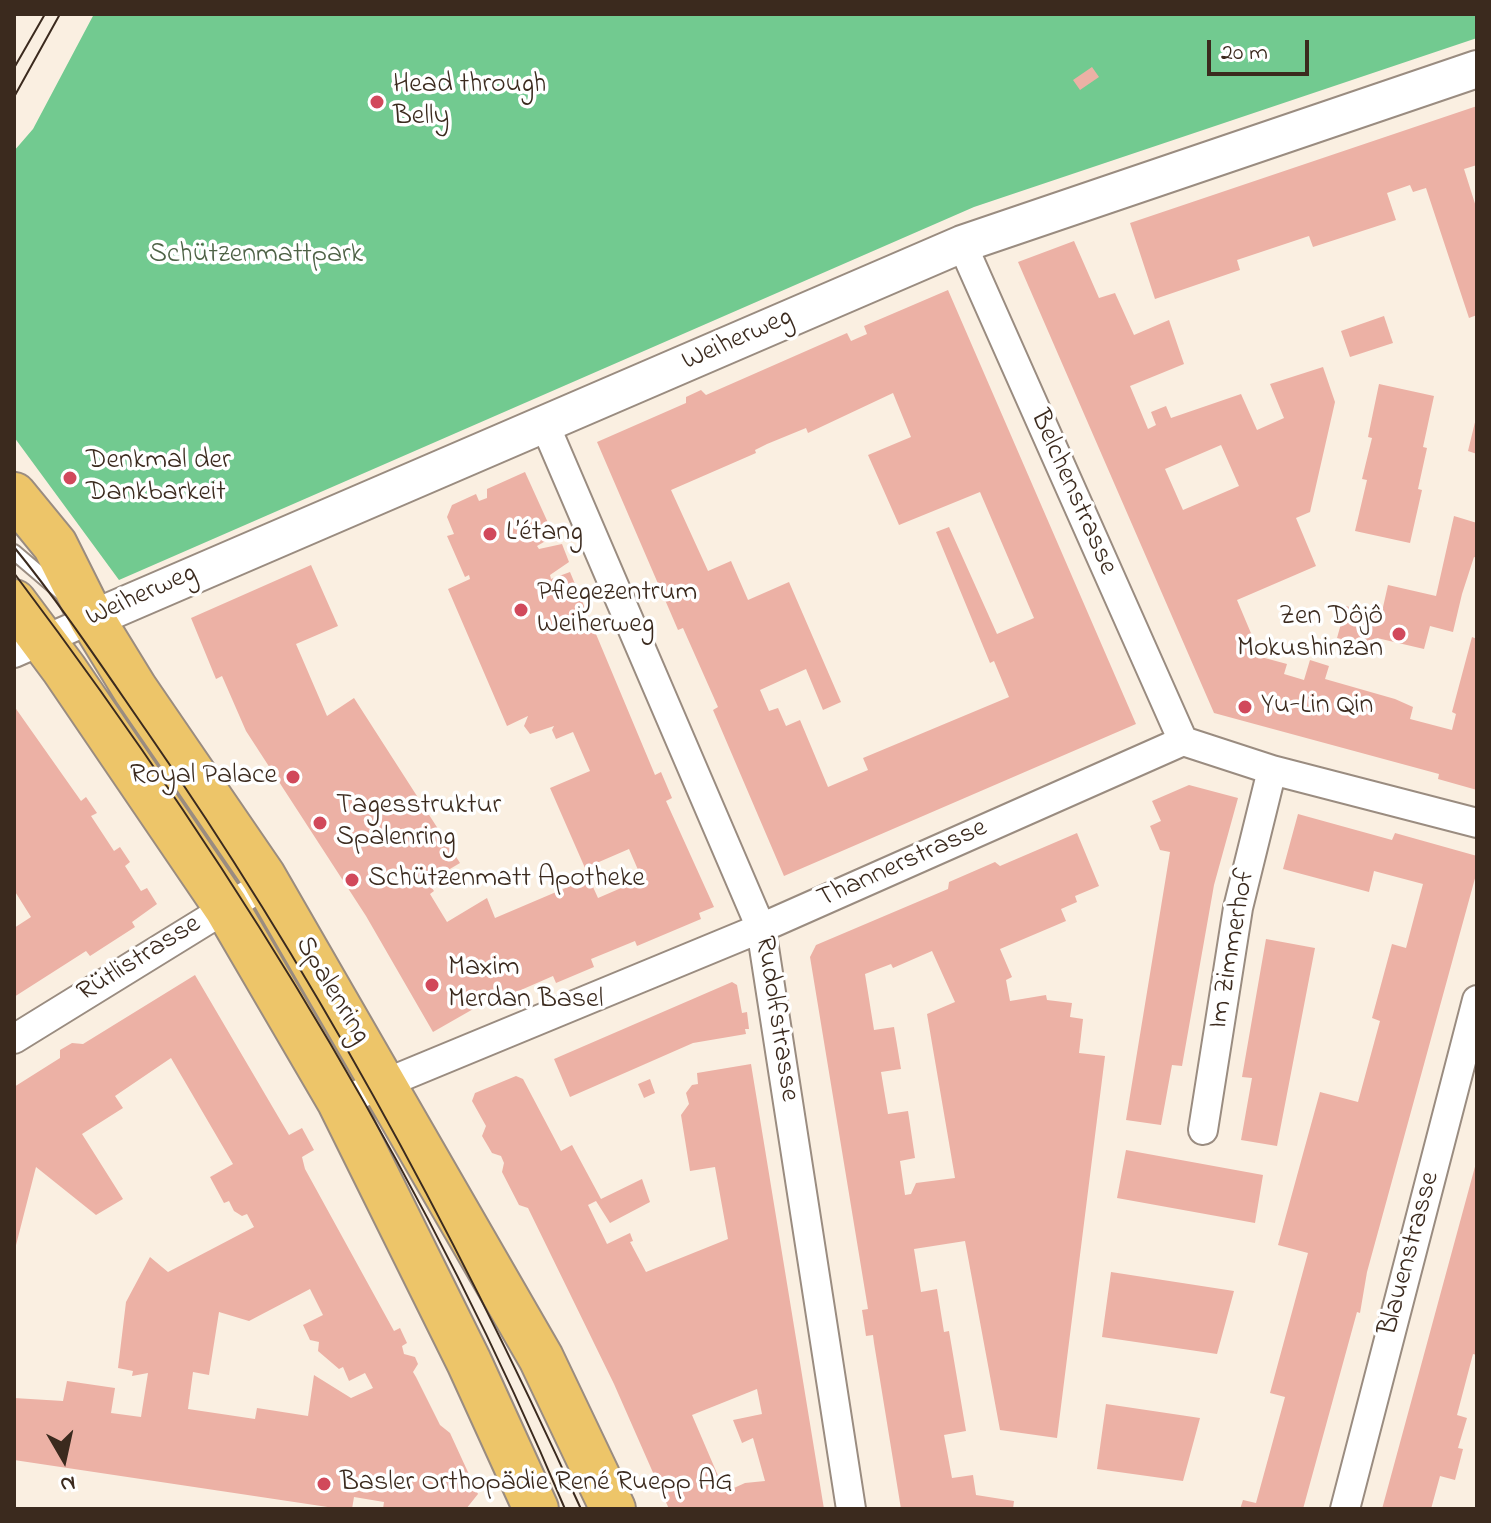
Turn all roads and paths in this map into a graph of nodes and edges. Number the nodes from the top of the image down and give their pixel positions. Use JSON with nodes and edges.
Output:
{"nodes":[{"id":1,"x":1477,"y":69,"type":"edge"},
{"id":2,"x":962,"y":244,"type":"junction"},
{"id":3,"x":545,"y":425,"type":"junction"},
{"id":4,"x":14,"y":495,"type":"edge"},
{"id":5,"x":14,"y":552,"type":"edge"},
{"id":6,"x":14,"y":602,"type":"edge"},
{"id":7,"x":92,"y":619,"type":"junction"},
{"id":8,"x":28,"y":646,"type":"edge"},
{"id":9,"x":1183,"y":741,"type":"junction"},
{"id":10,"x":1272,"y":770,"type":"junction"},
{"id":11,"x":1477,"y":823,"type":"edge"},
{"id":12,"x":267,"y":883,"type":"junction"},
{"id":13,"x":226,"y":907,"type":"junction"},
{"id":14,"x":761,"y":928,"type":"junction"},
{"id":15,"x":1477,"y":1000,"type":"edge"},
{"id":16,"x":14,"y":1039,"type":"edge"},
{"id":17,"x":385,"y":1083,"type":"junction"},
{"id":18,"x":340,"y":1102,"type":"junction"},
{"id":19,"x":1203,"y":1130,"type":"dead end"},
{"id":20,"x":536,"y":1509,"type":"edge"},
{"id":21,"x":613,"y":1509,"type":"edge"},
{"id":22,"x":851,"y":1509,"type":"edge"},
{"id":23,"x":1345,"y":1509,"type":"edge"}],
"edges":[{"from":1,"to":2,"type":"street","name":"Weiherweg"},
{"from":2,"to":3,"type":"street","name":"Weiherweg"},
{"from":2,"to":9,"type":"street","name":"Belchenstrasse"},
{"from":3,"to":7,"type":"street","name":"Weiherweg"},
{"from":3,"to":14,"type":"street","name":"Rudolfstrasse"},
{"from":4,"to":7,"type":"main road","name":"Spalenring"},
{"from":5,"to":7,"type":"lane"},
{"from":6,"to":8,"type":"main road","name":"Spalenring"},
{"from":7,"to":8,"type":"street","name":"Weiherweg"},
{"from":7,"to":12,"type":"main road","name":"Spalenring"},
{"from":8,"to":13,"type":"main road","name":"Spalenring"},
{"from":9,"to":10,"type":"street"},
{"from":9,"to":14,"type":"street","name":"Thannerstrasse"},
{"from":10,"to":11,"type":"street"},
{"from":10,"to":19,"type":"street","name":"Im Zimmerhof"},
{"from":12,"to":13,"type":"street","name":"Rütlistrasse"},
{"from":12,"to":17,"type":"main road","name":"Spalenring"},
{"from":13,"to":16,"type":"street","name":"Rütlistrasse"},
{"from":13,"to":18,"type":"main road","name":"Spalenring"},
{"from":14,"to":17,"type":"street","name":"Thannerstrasse"},
{"from":14,"to":22,"type":"street","name":"Rudolfstrasse"},
{"from":15,"to":23,"type":"street","name":"Blauenstrasse"},
{"from":17,"to":18,"type":"street","name":"Thannerstrasse"},
{"from":17,"to":21,"type":"main road","name":"Spalenring"},
{"from":18,"to":20,"type":"main road","name":"Spalenring"}]}
